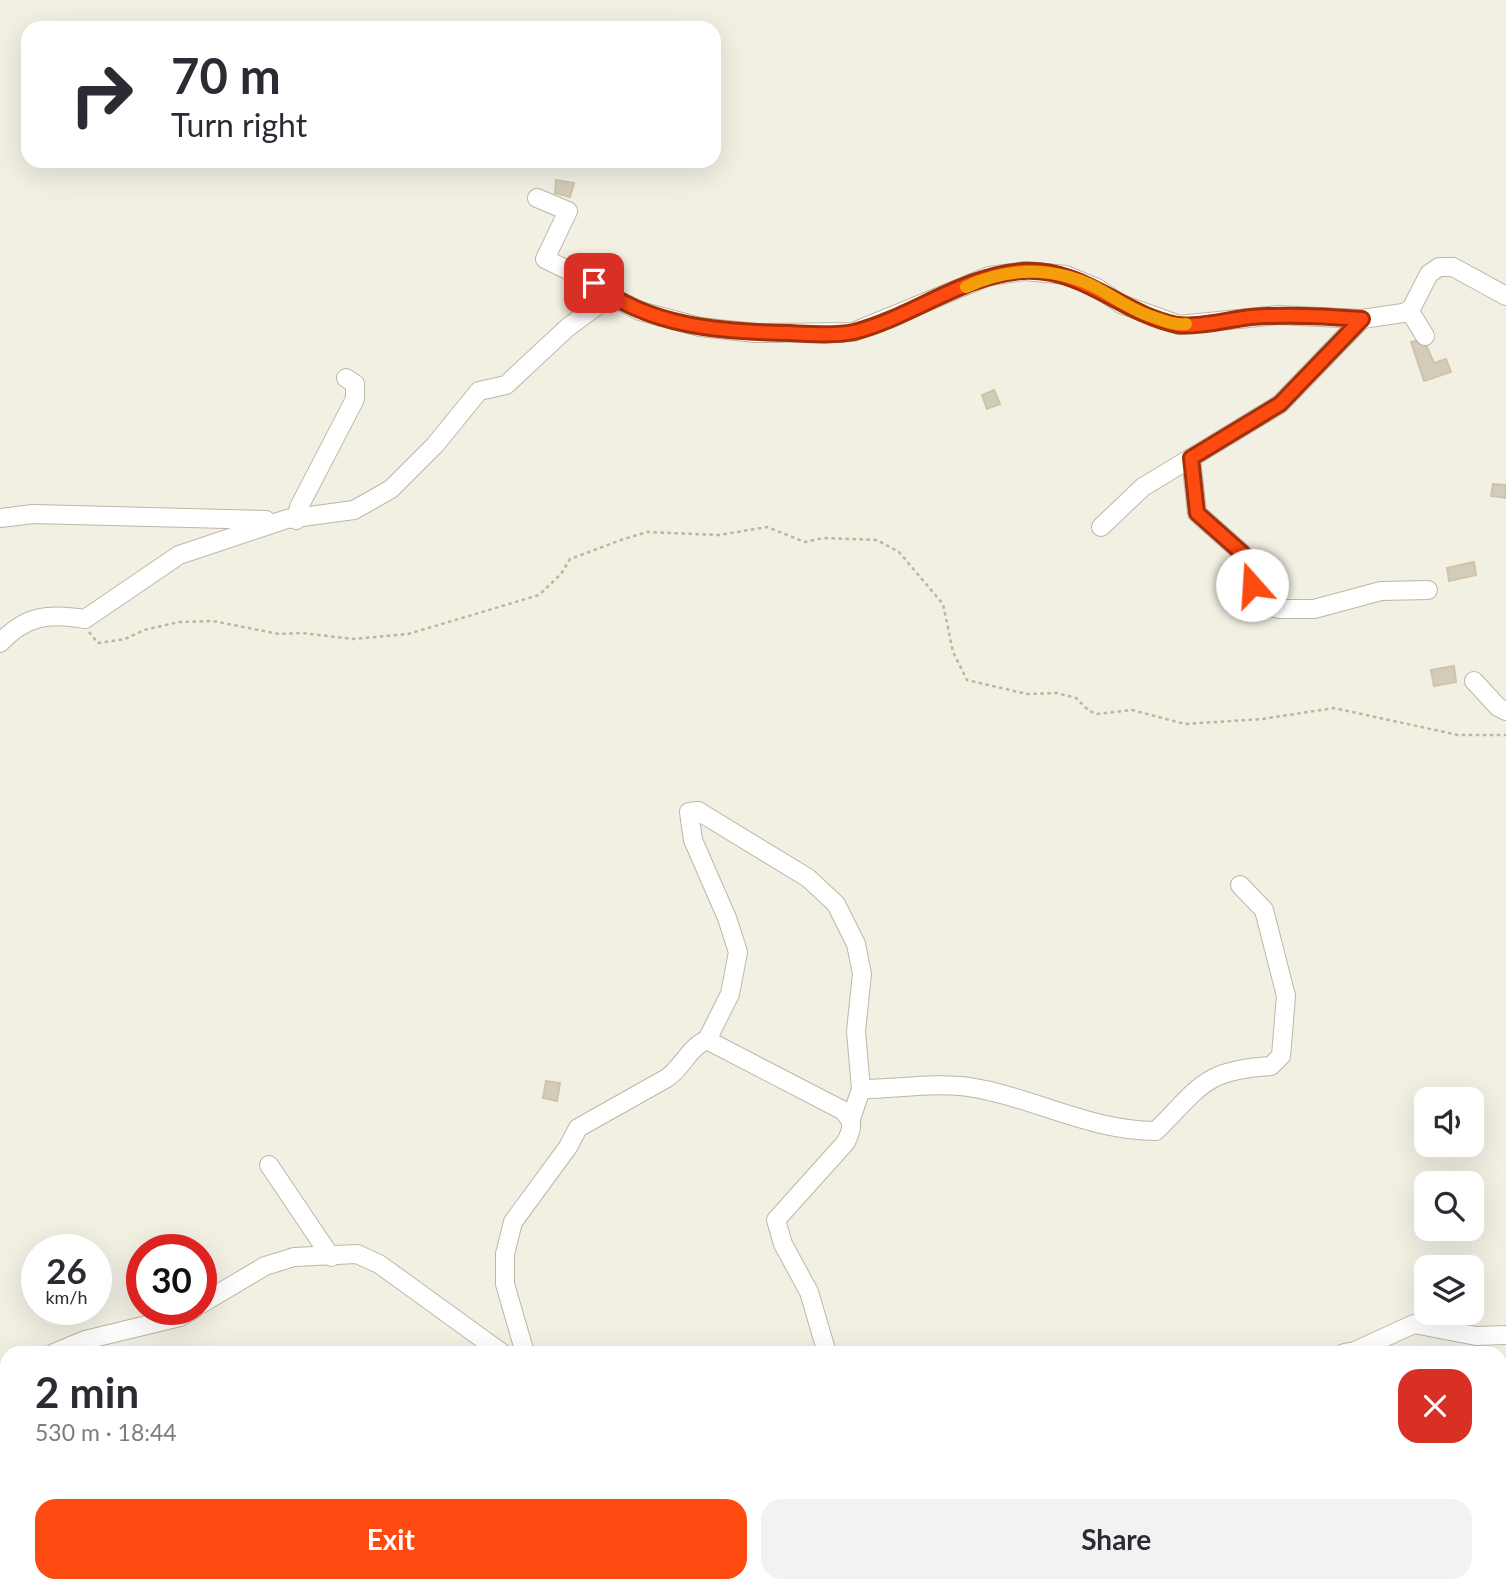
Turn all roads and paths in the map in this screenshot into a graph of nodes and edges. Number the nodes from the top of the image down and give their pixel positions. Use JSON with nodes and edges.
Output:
{"nodes":[{"id":1,"x":537,"y":198,"type":"dead end"},
{"id":2,"x":610,"y":296,"type":"junction"},
{"id":3,"x":1506,"y":296,"type":"edge"},
{"id":4,"x":1409,"y":310,"type":"junction"},
{"id":5,"x":1362,"y":319,"type":"junction"},
{"id":6,"x":1425,"y":336,"type":"dead end"},
{"id":7,"x":346,"y":378,"type":"dead end"},
{"id":8,"x":1191,"y":458,"type":"junction"},
{"id":9,"x":0,"y":518,"type":"edge"},
{"id":10,"x":291,"y":520,"type":"junction"},
{"id":11,"x":1101,"y":527,"type":"dead end"},
{"id":12,"x":1429,"y":590,"type":"dead end"},
{"id":13,"x":85,"y":618,"type":"junction"},
{"id":14,"x":0,"y":643,"type":"edge"},
{"id":15,"x":1475,"y":681,"type":"dead end"},
{"id":16,"x":1506,"y":711,"type":"edge"},
{"id":17,"x":1506,"y":735,"type":"edge"},
{"id":18,"x":1240,"y":885,"type":"dead end"},
{"id":19,"x":707,"y":1040,"type":"junction"},
{"id":20,"x":861,"y":1089,"type":"junction"},
{"id":21,"x":851,"y":1119,"type":"junction"},
{"id":22,"x":269,"y":1165,"type":"dead end"},
{"id":23,"x":331,"y":1257,"type":"junction"},
{"id":24,"x":217,"y":1294,"type":"edge"},
{"id":25,"x":155,"y":1325,"type":"edge"},
{"id":26,"x":1506,"y":1335,"type":"edge"},
{"id":27,"x":89,"y":1346,"type":"edge"},
{"id":28,"x":492,"y":1346,"type":"edge"},
{"id":29,"x":523,"y":1346,"type":"edge"},
{"id":30,"x":825,"y":1346,"type":"edge"},
{"id":31,"x":1366,"y":1346,"type":"edge"}],
"edges":[{"from":1,"to":2,"type":"street"},
{"from":2,"to":5,"type":"street"},
{"from":2,"to":10,"type":"street"},
{"from":3,"to":4,"type":"street"},
{"from":4,"to":5,"type":"street"},
{"from":4,"to":6,"type":"street"},
{"from":5,"to":8,"type":"street"},
{"from":7,"to":10,"type":"street"},
{"from":8,"to":11,"type":"street"},
{"from":8,"to":12,"type":"street"},
{"from":9,"to":10,"type":"street"},
{"from":10,"to":13,"type":"street"},
{"from":13,"to":14,"type":"street"},
{"from":13,"to":17,"type":"path"},
{"from":15,"to":16,"type":"street"},
{"from":18,"to":20,"type":"street"},
{"from":19,"to":20,"type":"street"},
{"from":19,"to":21,"type":"street"},
{"from":19,"to":29,"type":"street"},
{"from":20,"to":21,"type":"street"},
{"from":21,"to":30,"type":"street"},
{"from":22,"to":23,"type":"street"},
{"from":23,"to":24,"type":"street"},
{"from":23,"to":28,"type":"street"},
{"from":25,"to":27,"type":"street"},
{"from":26,"to":31,"type":"street"}]}
